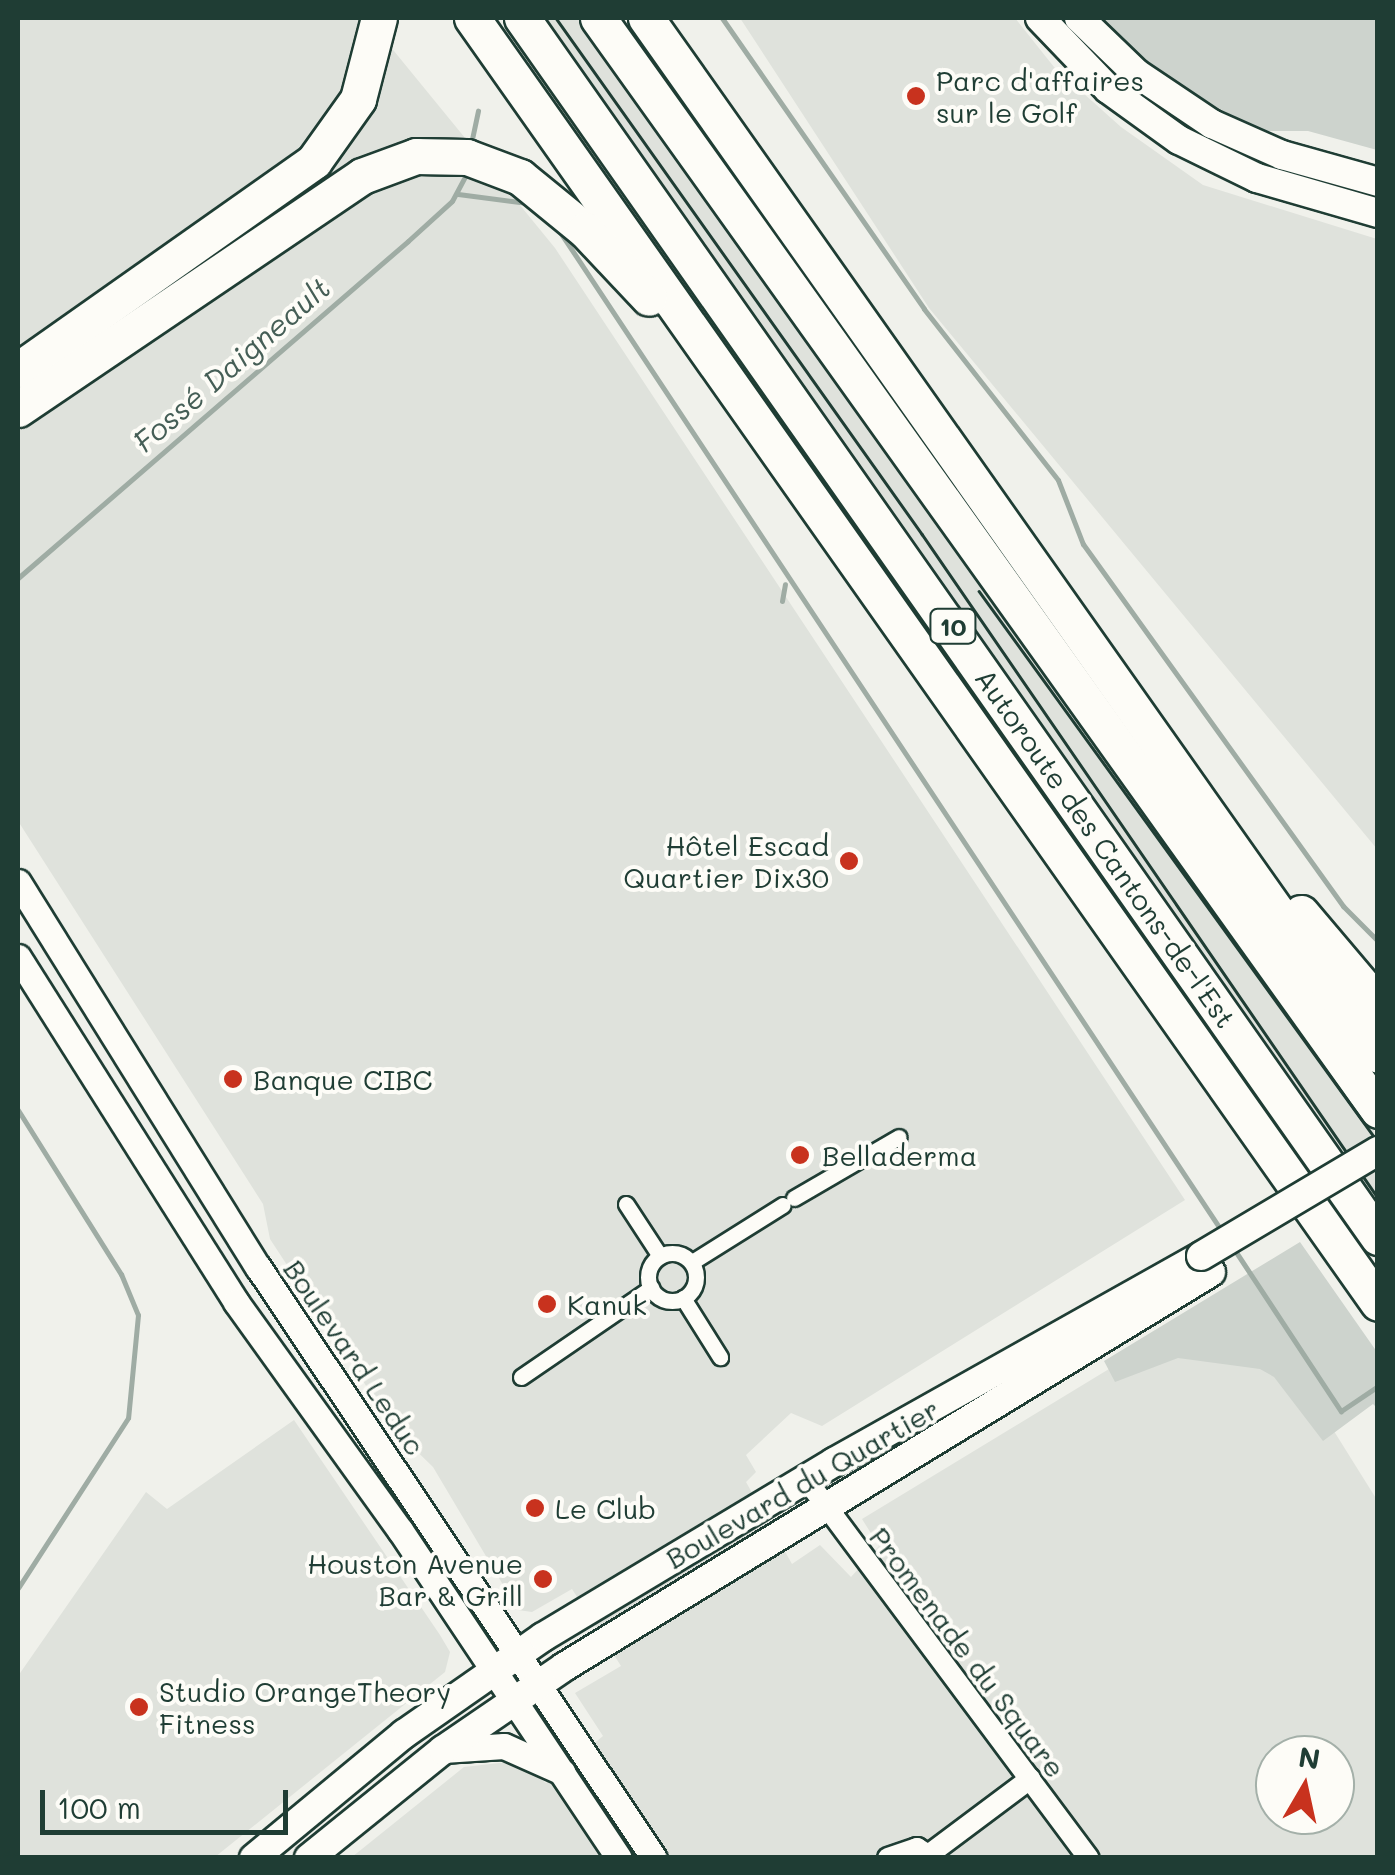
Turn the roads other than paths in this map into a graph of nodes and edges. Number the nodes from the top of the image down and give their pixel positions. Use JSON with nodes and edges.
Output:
{"nodes":[{"id":1,"x":378,"y":18,"type":"edge"},
{"id":2,"x":472,"y":18,"type":"edge"},
{"id":3,"x":522,"y":18,"type":"edge"},
{"id":4,"x":598,"y":18,"type":"edge"},
{"id":5,"x":646,"y":18,"type":"edge"},
{"id":6,"x":1040,"y":18,"type":"edge"},
{"id":7,"x":1079,"y":18,"type":"edge"},
{"id":8,"x":1378,"y":182,"type":"edge"},
{"id":9,"x":1378,"y":213,"type":"edge"},
{"id":10,"x":715,"y":362,"type":"junction"},
{"id":11,"x":18,"y":370,"type":"edge"},
{"id":12,"x":18,"y":409,"type":"edge"},
{"id":13,"x":1187,"y":788,"type":"junction"},
{"id":14,"x":18,"y":882,"type":"edge"},
{"id":15,"x":18,"y":957,"type":"edge"},
{"id":16,"x":1378,"y":1004,"type":"edge"},
{"id":17,"x":1378,"y":1055,"type":"edge"},
{"id":18,"x":1378,"y":1110,"type":"edge"},
{"id":19,"x":898,"y":1136,"type":"dead end"},
{"id":20,"x":1378,"y":1152,"type":"edge"},
{"id":21,"x":1378,"y":1174,"type":"edge"},
{"id":22,"x":626,"y":1204,"type":"dead end"},
{"id":23,"x":1378,"y":1237,"type":"edge"},
{"id":24,"x":660,"y":1256,"type":"junction"},
{"id":25,"x":692,"y":1262,"type":"junction"},
{"id":26,"x":1206,"y":1264,"type":"junction"},
{"id":27,"x":651,"y":1288,"type":"junction"},
{"id":28,"x":683,"y":1298,"type":"junction"},
{"id":29,"x":1378,"y":1303,"type":"edge"},
{"id":30,"x":720,"y":1357,"type":"dead end"},
{"id":31,"x":521,"y":1377,"type":"dead end"},
{"id":32,"x":806,"y":1479,"type":"junction"},
{"id":33,"x":827,"y":1510,"type":"junction"},
{"id":34,"x":519,"y":1652,"type":"junction"},
{"id":35,"x":494,"y":1669,"type":"junction"},
{"id":36,"x":540,"y":1683,"type":"junction"},
{"id":37,"x":515,"y":1699,"type":"junction"},
{"id":38,"x":444,"y":1750,"type":"junction"},
{"id":39,"x":564,"y":1773,"type":"junction"},
{"id":40,"x":1030,"y":1779,"type":"junction"},
{"id":41,"x":932,"y":1855,"type":"edge"},
{"id":42,"x":254,"y":1858,"type":"edge"},
{"id":43,"x":309,"y":1858,"type":"edge"},
{"id":44,"x":619,"y":1858,"type":"edge"},
{"id":45,"x":654,"y":1858,"type":"edge"},
{"id":46,"x":888,"y":1858,"type":"edge"},
{"id":47,"x":1089,"y":1858,"type":"edge"}],
"edges":[{"from":1,"to":11,"type":"highway"},
{"from":2,"to":10,"type":"highway"},
{"from":3,"to":23,"type":"highway","name":"Autoroute des Cantons-de-l'Est","number":"10"},
{"from":4,"to":18,"type":"highway","number":"10"},
{"from":5,"to":13,"type":"highway"},
{"from":6,"to":9,"type":"main road"},
{"from":7,"to":8,"type":"main road"},
{"from":10,"to":12,"type":"highway"},
{"from":10,"to":29,"type":"highway"},
{"from":13,"to":16,"type":"highway"},
{"from":13,"to":17,"type":"highway"},
{"from":14,"to":34,"type":"street","name":"Boulevard Leduc"},
{"from":15,"to":35,"type":"street"},
{"from":19,"to":25,"type":"street"},
{"from":20,"to":26,"type":"main road","name":"Boulevard du Quartier","bridge":true},
{"from":21,"to":26,"type":"main road","name":"Boulevard du Quartier"},
{"from":22,"to":24,"type":"street"},
{"from":24,"to":25,"type":"street"},
{"from":24,"to":27,"type":"street"},
{"from":25,"to":28,"type":"street"},
{"from":26,"to":32,"type":"main road","name":"Boulevard du Quartier"},
{"from":26,"to":33,"type":"main road","name":"Boulevard du Quartier"},
{"from":27,"to":28,"type":"street"},
{"from":27,"to":31,"type":"street"},
{"from":28,"to":30,"type":"street"},
{"from":32,"to":33,"type":"street","name":"Promenade du Square"},
{"from":32,"to":34,"type":"main road","name":"Boulevard du Quartier"},
{"from":33,"to":36,"type":"main road","name":"Boulevard du Quartier"},
{"from":33,"to":40,"type":"street","name":"Promenade du Square"},
{"from":34,"to":35,"type":"main road","name":"Boulevard du Quartier"},
{"from":34,"to":36,"type":"street","name":"Boulevard Leduc"},
{"from":35,"to":37,"type":"street"},
{"from":35,"to":42,"type":"main road","name":"Boulevard du Quartier"},
{"from":36,"to":37,"type":"main road","name":"Boulevard du Quartier"},
{"from":36,"to":45,"type":"street","name":"Boulevard Leduc"},
{"from":37,"to":38,"type":"main road","name":"Boulevard du Quartier"},
{"from":37,"to":39,"type":"street"},
{"from":38,"to":39,"type":"street"},
{"from":38,"to":43,"type":"main road","name":"Boulevard du Quartier"},
{"from":39,"to":44,"type":"street"},
{"from":40,"to":41,"type":"street"},
{"from":40,"to":47,"type":"street","name":"Promenade du Square"},
{"from":41,"to":46,"type":"street"}]}
